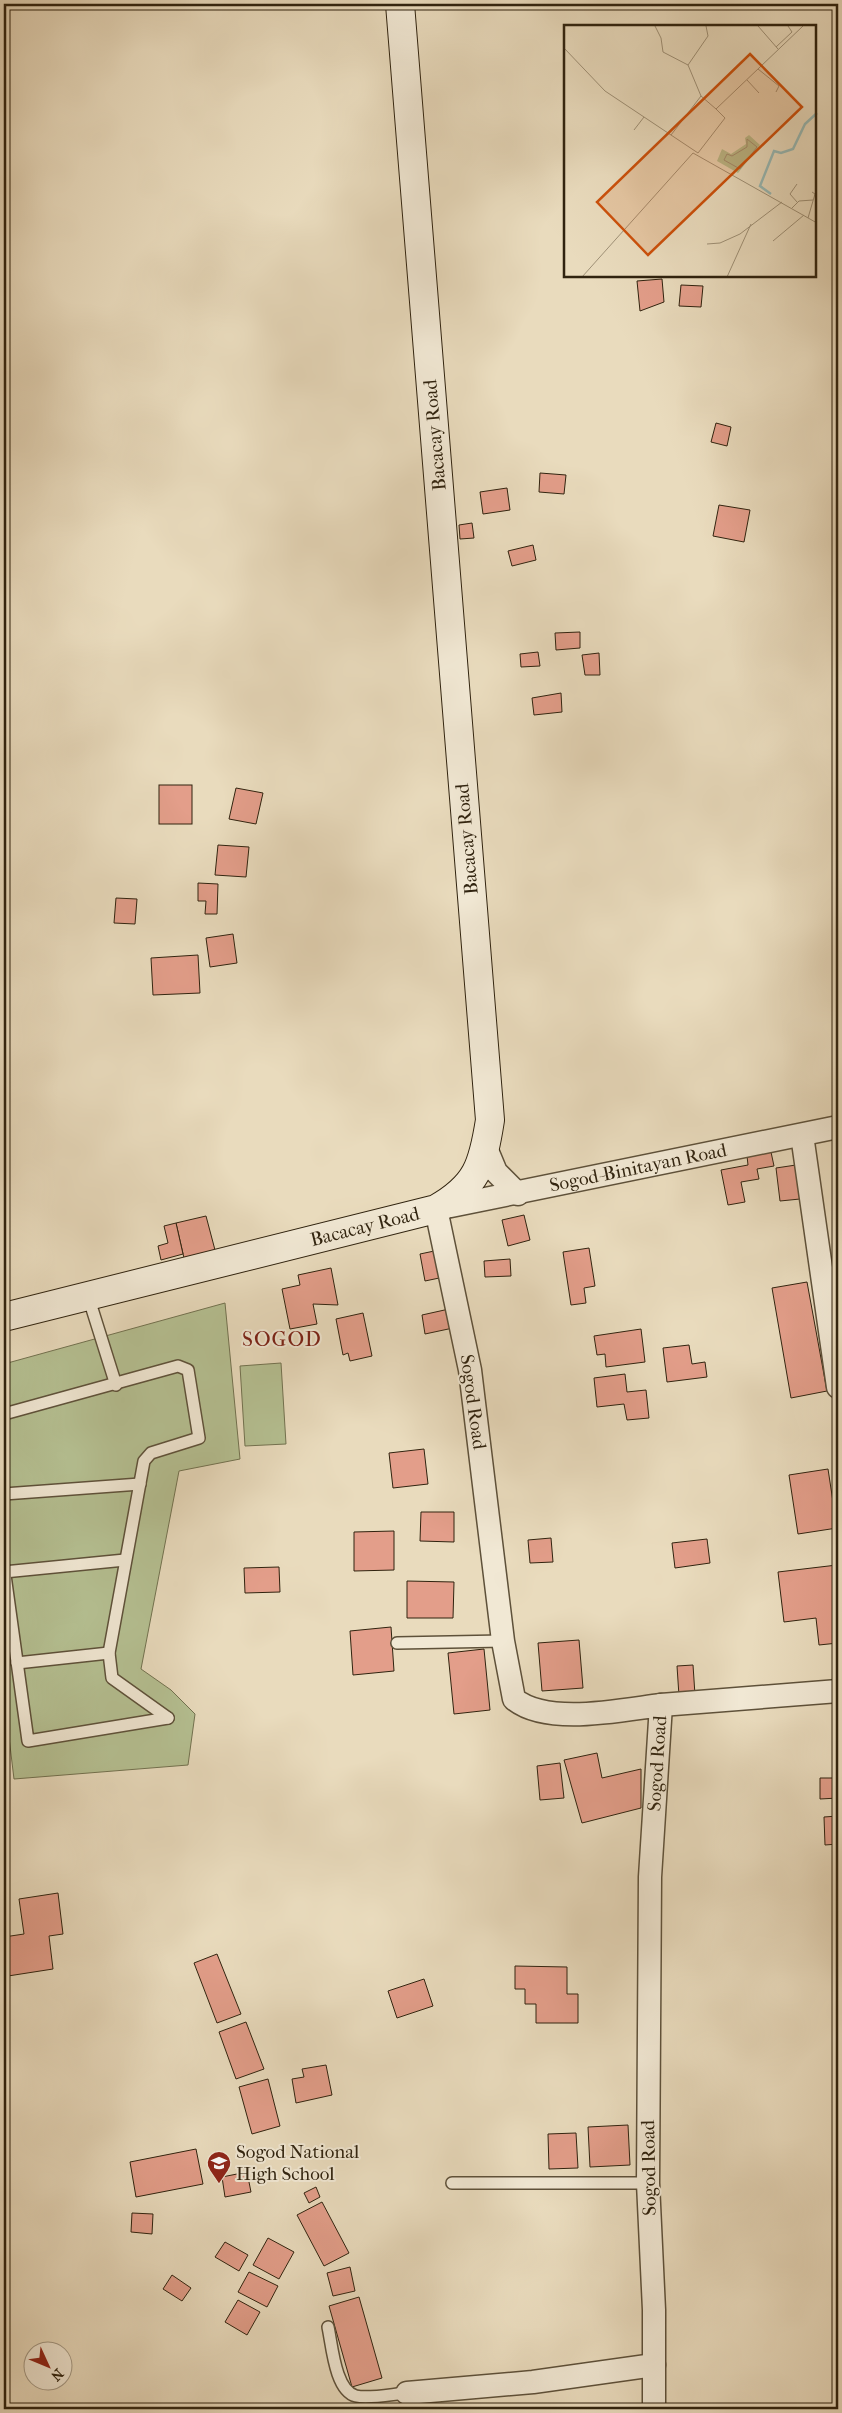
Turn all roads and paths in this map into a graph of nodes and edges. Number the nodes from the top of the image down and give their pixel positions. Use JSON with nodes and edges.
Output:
{"nodes":[{"id":1,"x":400,"y":4,"type":"edge"},
{"id":2,"x":838,"y":1127,"type":"edge"},
{"id":3,"x":802,"y":1135,"type":"junction"},
{"id":4,"x":486,"y":1148,"type":"junction"},
{"id":5,"x":518,"y":1194,"type":"junction"},
{"id":6,"x":436,"y":1209,"type":"junction"},
{"id":7,"x":87,"y":1295,"type":"junction"},
{"id":8,"x":4,"y":1317,"type":"edge"},
{"id":9,"x":116,"y":1385,"type":"junction"},
{"id":10,"x":838,"y":1388,"type":"edge"},
{"id":11,"x":4,"y":1414,"type":"edge"},
{"id":12,"x":140,"y":1484,"type":"junction"},
{"id":13,"x":4,"y":1494,"type":"edge"},
{"id":14,"x":125,"y":1560,"type":"junction"},
{"id":15,"x":4,"y":1568,"type":"edge"},
{"id":16,"x":4,"y":1572,"type":"edge"},
{"id":17,"x":504,"y":1641,"type":"junction"},
{"id":18,"x":397,"y":1644,"type":"dead end"},
{"id":19,"x":110,"y":1653,"type":"junction"},
{"id":20,"x":17,"y":1663,"type":"junction"},
{"id":21,"x":838,"y":1691,"type":"edge"},
{"id":22,"x":661,"y":1705,"type":"junction"},
{"id":23,"x":648,"y":2182,"type":"junction"},
{"id":24,"x":452,"y":2184,"type":"dead end"},
{"id":25,"x":328,"y":2327,"type":"dead end"},
{"id":26,"x":654,"y":2365,"type":"junction"},
{"id":27,"x":407,"y":2394,"type":"joint"},
{"id":28,"x":654,"y":2409,"type":"edge"}],
"edges":[{"from":1,"to":4,"type":"main road","name":"Bacacay Road"},
{"from":2,"to":3,"type":"street","name":"Sogod-Binitayan Road"},
{"from":3,"to":5,"type":"street","name":"Sogod-Binitayan Road"},
{"from":3,"to":10,"type":"street"},
{"from":4,"to":5,"type":"street"},
{"from":4,"to":6,"type":"main road","name":"Bacacay Road"},
{"from":5,"to":6,"type":"street","name":"Sogod-Binitayan Road"},
{"from":6,"to":7,"type":"main road","name":"Bacacay Road"},
{"from":6,"to":17,"type":"street","name":"Sogod Road"},
{"from":7,"to":8,"type":"main road","name":"Bacacay Road"},
{"from":7,"to":9,"type":"lane"},
{"from":9,"to":11,"type":"lane"},
{"from":9,"to":12,"type":"lane"},
{"from":12,"to":13,"type":"lane"},
{"from":12,"to":14,"type":"lane"},
{"from":14,"to":16,"type":"lane"},
{"from":14,"to":19,"type":"lane"},
{"from":15,"to":16,"type":"lane"},
{"from":16,"to":20,"type":"lane"},
{"from":17,"to":18,"type":"lane"},
{"from":17,"to":22,"type":"street","name":"Sogod Road"},
{"from":19,"to":20,"type":"lane"},
{"from":19,"to":20,"type":"lane"},
{"from":21,"to":22,"type":"street"},
{"from":22,"to":23,"type":"street","name":"Sogod Road"},
{"from":23,"to":24,"type":"lane"},
{"from":23,"to":26,"type":"street","name":"Sogod Road"},
{"from":25,"to":27,"type":"lane"},
{"from":26,"to":27,"type":"street"},
{"from":26,"to":28,"type":"street","name":"Sogod Road"}]}
